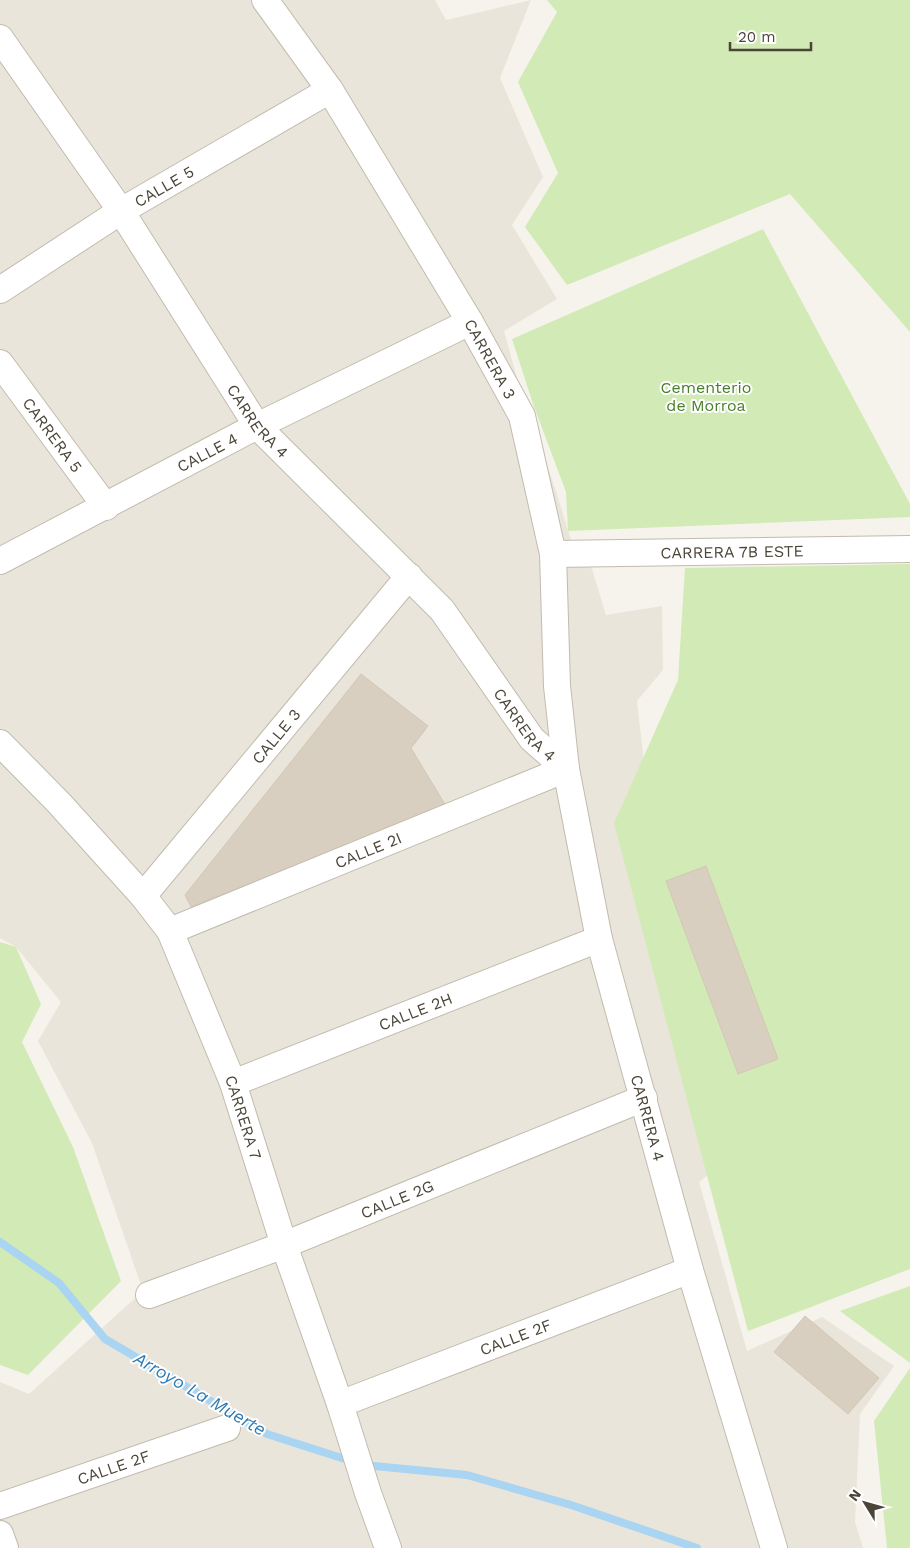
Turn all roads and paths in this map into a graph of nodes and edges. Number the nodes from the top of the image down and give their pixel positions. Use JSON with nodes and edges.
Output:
{"nodes":[{"id":1,"x":265,"y":0,"type":"edge"},
{"id":2,"x":0,"y":38,"type":"edge"},
{"id":3,"x":330,"y":90,"type":"junction"},
{"id":4,"x":121,"y":211,"type":"junction"},
{"id":5,"x":0,"y":290,"type":"edge"},
{"id":6,"x":470,"y":322,"type":"junction"},
{"id":7,"x":0,"y":362,"type":"edge"},
{"id":8,"x":257,"y":426,"type":"junction"},
{"id":9,"x":106,"y":507,"type":"junction"},
{"id":10,"x":910,"y":549,"type":"edge"},
{"id":11,"x":4,"y":551,"type":"edge"},
{"id":12,"x":553,"y":554,"type":"junction"},
{"id":13,"x":409,"y":576,"type":"junction"},
{"id":14,"x":0,"y":743,"type":"edge"},
{"id":15,"x":566,"y":769,"type":"junction"},
{"id":16,"x":143,"y":896,"type":"junction"},
{"id":17,"x":170,"y":931,"type":"junction"},
{"id":18,"x":599,"y":939,"type":"junction"},
{"id":19,"x":233,"y":1083,"type":"junction"},
{"id":20,"x":644,"y":1098,"type":"junction"},
{"id":21,"x":284,"y":1245,"type":"junction"},
{"id":22,"x":690,"y":1270,"type":"junction"},
{"id":23,"x":149,"y":1295,"type":"dead end"},
{"id":24,"x":340,"y":1404,"type":"junction"},
{"id":25,"x":228,"y":1428,"type":"dead end"},
{"id":26,"x":0,"y":1506,"type":"edge"},
{"id":27,"x":0,"y":1534,"type":"edge"},
{"id":28,"x":774,"y":1547,"type":"edge"},
{"id":29,"x":5,"y":1548,"type":"edge"},
{"id":30,"x":388,"y":1548,"type":"edge"}],
"edges":[{"from":1,"to":3,"type":"street","name":"CARRERA 3"},
{"from":2,"to":4,"type":"street","name":"CARRERA 4"},
{"from":3,"to":4,"type":"street","name":"CALLE 5"},
{"from":3,"to":6,"type":"street","name":"CARRERA 3"},
{"from":4,"to":5,"type":"street","name":"CALLE 5"},
{"from":4,"to":8,"type":"street","name":"CARRERA 4"},
{"from":6,"to":8,"type":"street","name":"CALLE 4"},
{"from":6,"to":12,"type":"street","name":"CARRERA 3"},
{"from":7,"to":9,"type":"street","name":"CARRERA 5"},
{"from":8,"to":9,"type":"street","name":"CALLE 4"},
{"from":8,"to":13,"type":"street","name":"CARRERA 4"},
{"from":9,"to":11,"type":"street","name":"CALLE 4"},
{"from":10,"to":12,"type":"street","name":"CARRERA 7B ESTE"},
{"from":12,"to":15,"type":"street","name":"CARRERA 3"},
{"from":13,"to":15,"type":"street","name":"CARRERA 4"},
{"from":13,"to":16,"type":"street","name":"CALLE 3"},
{"from":14,"to":16,"type":"street","name":"CARRERA 7"},
{"from":15,"to":17,"type":"street","name":"CALLE 2I"},
{"from":15,"to":18,"type":"street","name":"CARRERA 4"},
{"from":16,"to":17,"type":"street","name":"CARRERA 7"},
{"from":17,"to":19,"type":"street","name":"CARRERA 7"},
{"from":18,"to":19,"type":"street","name":"CALLE 2H"},
{"from":18,"to":20,"type":"street","name":"CARRERA 4"},
{"from":19,"to":21,"type":"street","name":"CARRERA 7"},
{"from":20,"to":21,"type":"street","name":"CALLE 2G"},
{"from":20,"to":22,"type":"street","name":"CARRERA 4"},
{"from":21,"to":23,"type":"street","name":"CALLE 2G"},
{"from":21,"to":24,"type":"street","name":"CARRERA 7"},
{"from":22,"to":24,"type":"street","name":"CALLE 2F"},
{"from":22,"to":28,"type":"street","name":"CARRERA 4"},
{"from":24,"to":30,"type":"street","name":"CARRERA 7"},
{"from":25,"to":26,"type":"street","name":"CALLE 2F"},
{"from":27,"to":29,"type":"street"}]}
